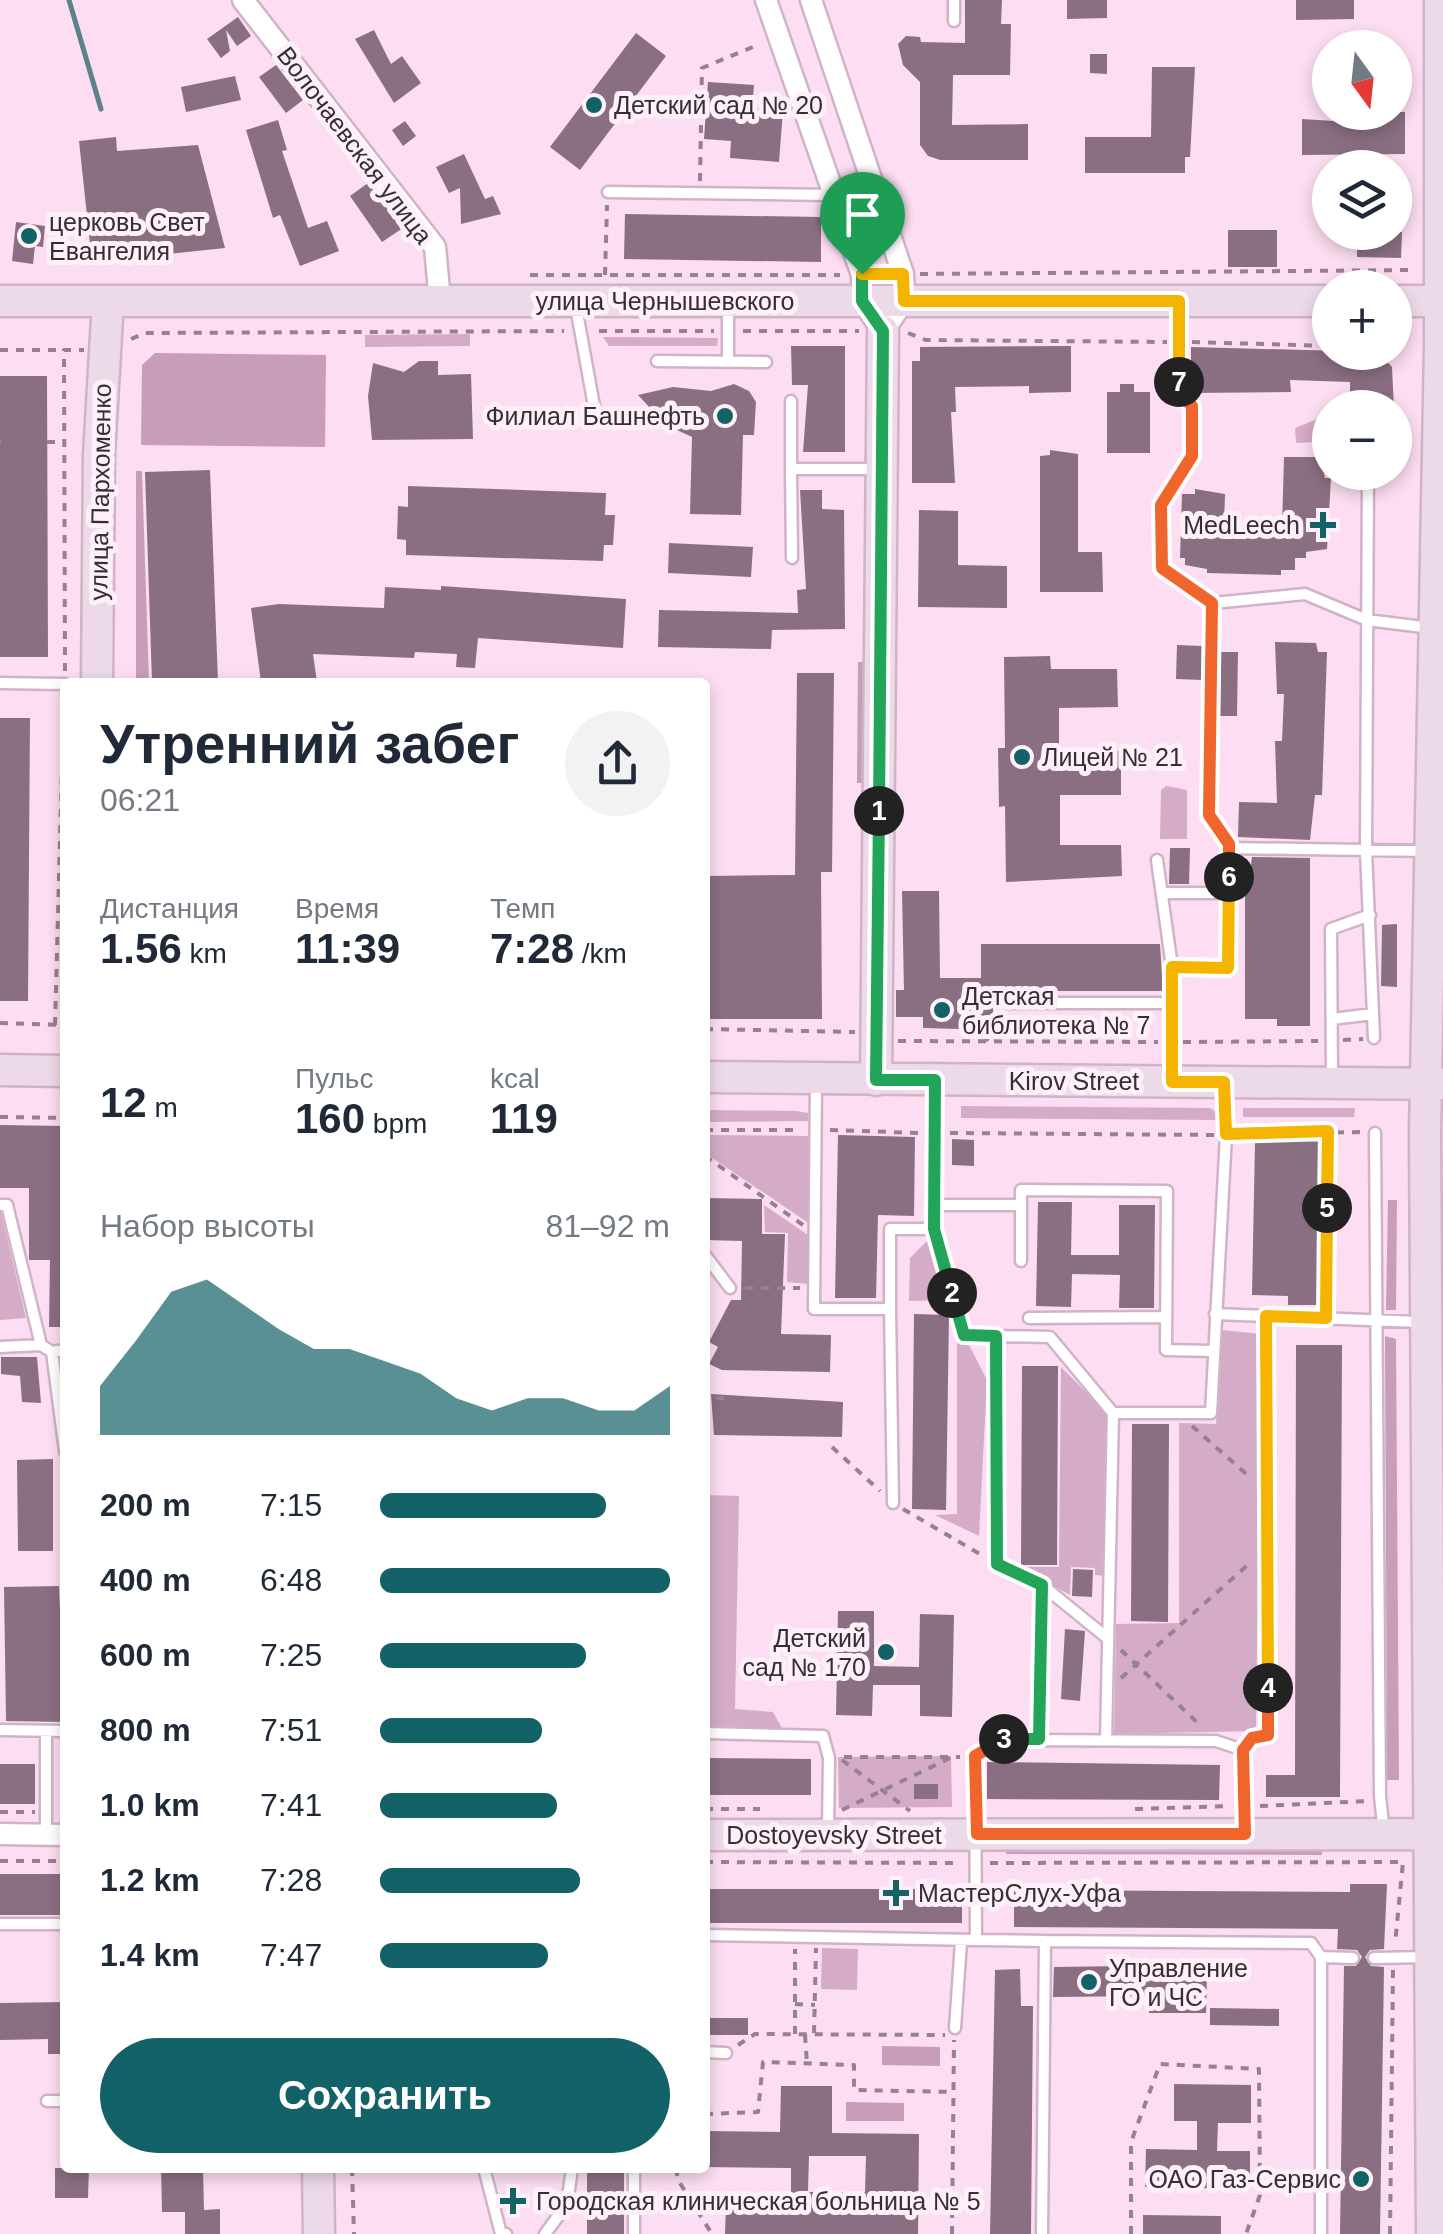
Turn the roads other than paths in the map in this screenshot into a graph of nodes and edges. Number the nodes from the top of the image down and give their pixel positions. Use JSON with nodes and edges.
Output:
{"nodes":[{"id":1,"x":243,"y":0,"type":"edge"},
{"id":2,"x":766,"y":0,"type":"edge"},
{"id":3,"x":811,"y":0,"type":"edge"},
{"id":4,"x":954,"y":0,"type":"edge"},
{"id":5,"x":1441,"y":6,"type":"edge"},
{"id":6,"x":954,"y":21,"type":"dead end"},
{"id":7,"x":608,"y":192,"type":"road end"},
{"id":8,"x":830,"y":195,"type":"junction"},
{"id":9,"x":0,"y":300,"type":"edge"},
{"id":10,"x":108,"y":301,"type":"junction"},
{"id":11,"x":440,"y":301,"type":"junction"},
{"id":12,"x":575,"y":301,"type":"junction"},
{"id":13,"x":728,"y":301,"type":"junction"},
{"id":14,"x":862,"y":301,"type":"junction"},
{"id":15,"x":1179,"y":301,"type":"junction"},
{"id":16,"x":1312,"y":301,"type":"edge"},
{"id":17,"x":1412,"y":301,"type":"edge"},
{"id":18,"x":1442,"y":301,"type":"edge"},
{"id":19,"x":899,"y":309,"type":"junction"},
{"id":20,"x":657,"y":361,"type":"dead end"},
{"id":21,"x":728,"y":362,"type":"junction"},
{"id":22,"x":766,"y":362,"type":"dead end"},
{"id":23,"x":791,"y":401,"type":"dead end"},
{"id":24,"x":596,"y":417,"type":"dead end"},
{"id":25,"x":791,"y":469,"type":"junction"},
{"id":26,"x":882,"y":469,"type":"junction"},
{"id":27,"x":1368,"y":490,"type":"edge"},
{"id":28,"x":792,"y":558,"type":"dead end"},
{"id":29,"x":1212,"y":603,"type":"junction"},
{"id":30,"x":1367,"y":620,"type":"junction"},
{"id":31,"x":1434,"y":628,"type":"junction"},
{"id":32,"x":96,"y":678,"type":"edge"},
{"id":33,"x":0,"y":683,"type":"edge"},
{"id":34,"x":60,"y":684,"type":"edge"},
{"id":35,"x":1438,"y":698,"type":"edge"},
{"id":36,"x":1229,"y":848,"type":"junction"},
{"id":37,"x":1366,"y":851,"type":"junction"},
{"id":38,"x":1430,"y":851,"type":"junction"},
{"id":39,"x":1157,"y":860,"type":"dead end"},
{"id":40,"x":1162,"y":893,"type":"junction"},
{"id":41,"x":1229,"y":893,"type":"junction"},
{"id":42,"x":1370,"y":915,"type":"junction"},
{"id":43,"x":1172,"y":967,"type":"junction"},
{"id":44,"x":1009,"y":1003,"type":"road end"},
{"id":45,"x":1173,"y":1003,"type":"junction"},
{"id":46,"x":1374,"y":1014,"type":"junction"},
{"id":47,"x":1332,"y":1019,"type":"junction"},
{"id":48,"x":1374,"y":1038,"type":"road end"},
{"id":49,"x":0,"y":1070,"type":"edge"},
{"id":50,"x":60,"y":1071,"type":"edge"},
{"id":51,"x":710,"y":1077,"type":"edge"},
{"id":52,"x":816,"y":1078,"type":"junction"},
{"id":53,"x":876,"y":1080,"type":"junction"},
{"id":54,"x":935,"y":1080,"type":"junction"},
{"id":55,"x":1172,"y":1082,"type":"junction"},
{"id":56,"x":1224,"y":1082,"type":"junction"},
{"id":57,"x":1332,"y":1084,"type":"junction"},
{"id":58,"x":1434,"y":1084,"type":"edge"},
{"id":59,"x":1375,"y":1132,"type":"road end"},
{"id":60,"x":0,"y":1205,"type":"edge"},
{"id":61,"x":934,"y":1205,"type":"junction"},
{"id":62,"x":1021,"y":1205,"type":"junction"},
{"id":63,"x":710,"y":1262,"type":"edge"},
{"id":64,"x":1021,"y":1262,"type":"dead end"},
{"id":65,"x":730,"y":1288,"type":"road end"},
{"id":66,"x":890,"y":1309,"type":"junction"},
{"id":67,"x":1216,"y":1314,"type":"junction"},
{"id":68,"x":1266,"y":1316,"type":"junction"},
{"id":69,"x":1166,"y":1317,"type":"junction"},
{"id":70,"x":1028,"y":1318,"type":"dead end"},
{"id":71,"x":1374,"y":1320,"type":"junction"},
{"id":72,"x":1426,"y":1322,"type":"junction"},
{"id":73,"x":40,"y":1345,"type":"junction"},
{"id":74,"x":0,"y":1346,"type":"edge"},
{"id":75,"x":1214,"y":1350,"type":"junction"},
{"id":76,"x":60,"y":1351,"type":"edge"},
{"id":77,"x":52,"y":1352,"type":"junction"},
{"id":78,"x":1113,"y":1413,"type":"junction"},
{"id":79,"x":60,"y":1414,"type":"edge"},
{"id":80,"x":894,"y":1503,"type":"road end"},
{"id":81,"x":1436,"y":1519,"type":"edge"},
{"id":82,"x":1106,"y":1637,"type":"junction"},
{"id":83,"x":0,"y":1730,"type":"edge"},
{"id":84,"x":46,"y":1731,"type":"junction"},
{"id":85,"x":60,"y":1731,"type":"edge"},
{"id":86,"x":710,"y":1733,"type":"edge"},
{"id":87,"x":1106,"y":1740,"type":"junction"},
{"id":88,"x":1243,"y":1750,"type":"junction"},
{"id":89,"x":833,"y":1818,"type":"junction"},
{"id":90,"x":1244,"y":1820,"type":"junction"},
{"id":91,"x":0,"y":1834,"type":"edge"},
{"id":92,"x":56,"y":1834,"type":"edge"},
{"id":93,"x":710,"y":1834,"type":"edge"},
{"id":94,"x":1384,"y":1834,"type":"junction"},
{"id":95,"x":1438,"y":1834,"type":"edge"},
{"id":96,"x":977,"y":1849,"type":"junction"},
{"id":97,"x":0,"y":1924,"type":"edge"},
{"id":98,"x":60,"y":1924,"type":"edge"},
{"id":99,"x":710,"y":1935,"type":"edge"},
{"id":100,"x":976,"y":1940,"type":"junction"},
{"id":101,"x":1045,"y":1941,"type":"junction"},
{"id":102,"x":961,"y":1942,"type":"junction"},
{"id":103,"x":1322,"y":1957,"type":"junction"},
{"id":104,"x":1432,"y":1957,"type":"junction"},
{"id":105,"x":1353,"y":1958,"type":"dead end"},
{"id":106,"x":1374,"y":1958,"type":"dead end"},
{"id":107,"x":955,"y":2032,"type":"road end"},
{"id":108,"x":710,"y":2052,"type":"edge"},
{"id":109,"x":726,"y":2054,"type":"road end"},
{"id":110,"x":60,"y":2101,"type":"edge"},
{"id":111,"x":47,"y":2102,"type":"dead end"},
{"id":112,"x":1438,"y":2111,"type":"edge"},
{"id":113,"x":318,"y":2173,"type":"edge"},
{"id":114,"x":485,"y":2173,"type":"edge"},
{"id":115,"x":571,"y":2173,"type":"edge"},
{"id":116,"x":634,"y":2173,"type":"edge"},
{"id":117,"x":320,"y":2234,"type":"edge"},
{"id":118,"x":506,"y":2234,"type":"edge"},
{"id":119,"x":545,"y":2234,"type":"edge"},
{"id":120,"x":634,"y":2234,"type":"edge"},
{"id":121,"x":1042,"y":2234,"type":"edge"},
{"id":122,"x":1321,"y":2234,"type":"edge"},
{"id":123,"x":1432,"y":2234,"type":"edge"}],
"edges":[{"from":1,"to":11,"type":"street","name":"Волочаевская улица"},
{"from":2,"to":8,"type":"street"},
{"from":3,"to":19,"type":"street"},
{"from":4,"to":6,"type":"lane"},
{"from":5,"to":18,"type":"street"},
{"from":7,"to":8,"type":"lane"},
{"from":8,"to":14,"type":"street"},
{"from":9,"to":10,"type":"street","name":"улица Чернышевского"},
{"from":10,"to":11,"type":"street","name":"улица Чернышевского"},
{"from":10,"to":32,"type":"street","name":"улица Пархоменко"},
{"from":11,"to":12,"type":"street","name":"улица Чернышевского"},
{"from":12,"to":13,"type":"street","name":"улица Чернышевского"},
{"from":12,"to":24,"type":"lane"},
{"from":13,"to":14,"type":"street","name":"улица Чернышевского"},
{"from":13,"to":21,"type":"lane"},
{"from":14,"to":19,"type":"street","name":"улица Чернышевского"},
{"from":15,"to":16,"type":"street","name":"улица Чернышевского"},
{"from":15,"to":19,"type":"street","name":"улица Чернышевского"},
{"from":15,"to":29,"type":"lane"},
{"from":17,"to":18,"type":"street"},
{"from":18,"to":31,"type":"street"},
{"from":19,"to":26,"type":"street"},
{"from":20,"to":21,"type":"lane"},
{"from":21,"to":22,"type":"lane"},
{"from":23,"to":25,"type":"lane"},
{"from":25,"to":26,"type":"lane"},
{"from":25,"to":28,"type":"lane"},
{"from":26,"to":53,"type":"street"},
{"from":27,"to":30,"type":"lane"},
{"from":29,"to":30,"type":"lane"},
{"from":29,"to":36,"type":"lane"},
{"from":30,"to":31,"type":"lane"},
{"from":30,"to":37,"type":"lane"},
{"from":31,"to":35,"type":"street"},
{"from":33,"to":34,"type":"lane"},
{"from":35,"to":38,"type":"street"},
{"from":36,"to":37,"type":"lane"},
{"from":36,"to":41,"type":"lane"},
{"from":37,"to":38,"type":"lane"},
{"from":37,"to":42,"type":"lane"},
{"from":38,"to":58,"type":"street"},
{"from":39,"to":40,"type":"lane"},
{"from":40,"to":41,"type":"lane"},
{"from":40,"to":43,"type":"lane"},
{"from":41,"to":43,"type":"lane"},
{"from":42,"to":46,"type":"lane"},
{"from":42,"to":47,"type":"lane"},
{"from":43,"to":45,"type":"lane"},
{"from":44,"to":45,"type":"lane"},
{"from":45,"to":55,"type":"lane"},
{"from":46,"to":47,"type":"lane"},
{"from":46,"to":48,"type":"lane"},
{"from":47,"to":57,"type":"lane"},
{"from":49,"to":50,"type":"street"},
{"from":51,"to":52,"type":"street","name":"Kirov Street"},
{"from":52,"to":53,"type":"street","name":"Kirov Street"},
{"from":52,"to":66,"type":"lane"},
{"from":53,"to":54,"type":"street","name":"Kirov Street"},
{"from":54,"to":55,"type":"street","name":"Kirov Street"},
{"from":54,"to":61,"type":"lane"},
{"from":55,"to":56,"type":"street","name":"Kirov Street"},
{"from":56,"to":57,"type":"street","name":"Kirov Street"},
{"from":56,"to":67,"type":"lane"},
{"from":57,"to":58,"type":"street","name":"Kirov Street"},
{"from":58,"to":72,"type":"street"},
{"from":59,"to":71,"type":"lane"},
{"from":60,"to":73,"type":"lane"},
{"from":61,"to":62,"type":"lane"},
{"from":61,"to":66,"type":"lane"},
{"from":62,"to":64,"type":"lane"},
{"from":62,"to":69,"type":"lane"},
{"from":63,"to":65,"type":"lane"},
{"from":66,"to":80,"type":"lane"},
{"from":67,"to":68,"type":"lane"},
{"from":67,"to":75,"type":"lane"},
{"from":68,"to":71,"type":"lane"},
{"from":68,"to":88,"type":"lane"},
{"from":69,"to":70,"type":"lane"},
{"from":69,"to":75,"type":"lane"},
{"from":71,"to":72,"type":"lane"},
{"from":71,"to":94,"type":"lane"},
{"from":72,"to":81,"type":"street"},
{"from":73,"to":74,"type":"lane"},
{"from":73,"to":77,"type":"lane"},
{"from":75,"to":78,"type":"lane"},
{"from":76,"to":77,"type":"lane"},
{"from":77,"to":79,"type":"lane"},
{"from":78,"to":82,"type":"lane"},
{"from":78,"to":82,"type":"lane"},
{"from":81,"to":95,"type":"street"},
{"from":82,"to":87,"type":"lane"},
{"from":83,"to":84,"type":"lane"},
{"from":84,"to":85,"type":"lane"},
{"from":84,"to":92,"type":"lane"},
{"from":86,"to":89,"type":"lane"},
{"from":87,"to":88,"type":"lane"},
{"from":87,"to":96,"type":"lane"},
{"from":88,"to":90,"type":"lane"},
{"from":89,"to":93,"type":"street","name":"Dostoyevsky Street"},
{"from":89,"to":96,"type":"street","name":"Dostoyevsky Street"},
{"from":90,"to":94,"type":"street","name":"Dostoyevsky Street"},
{"from":90,"to":96,"type":"street","name":"Dostoyevsky Street"},
{"from":91,"to":92,"type":"street"},
{"from":94,"to":95,"type":"street","name":"Dostoyevsky Street"},
{"from":95,"to":104,"type":"street"},
{"from":96,"to":100,"type":"lane"},
{"from":97,"to":98,"type":"lane"},
{"from":99,"to":102,"type":"lane"},
{"from":100,"to":101,"type":"lane"},
{"from":100,"to":102,"type":"lane"},
{"from":101,"to":103,"type":"lane"},
{"from":101,"to":121,"type":"lane"},
{"from":102,"to":107,"type":"lane"},
{"from":103,"to":105,"type":"lane"},
{"from":103,"to":122,"type":"lane"},
{"from":104,"to":106,"type":"lane"},
{"from":104,"to":112,"type":"street"},
{"from":108,"to":109,"type":"lane"},
{"from":110,"to":111,"type":"lane"},
{"from":112,"to":123,"type":"street"},
{"from":113,"to":117,"type":"street"},
{"from":114,"to":118,"type":"lane"},
{"from":115,"to":119,"type":"lane"},
{"from":116,"to":120,"type":"lane"}]}
